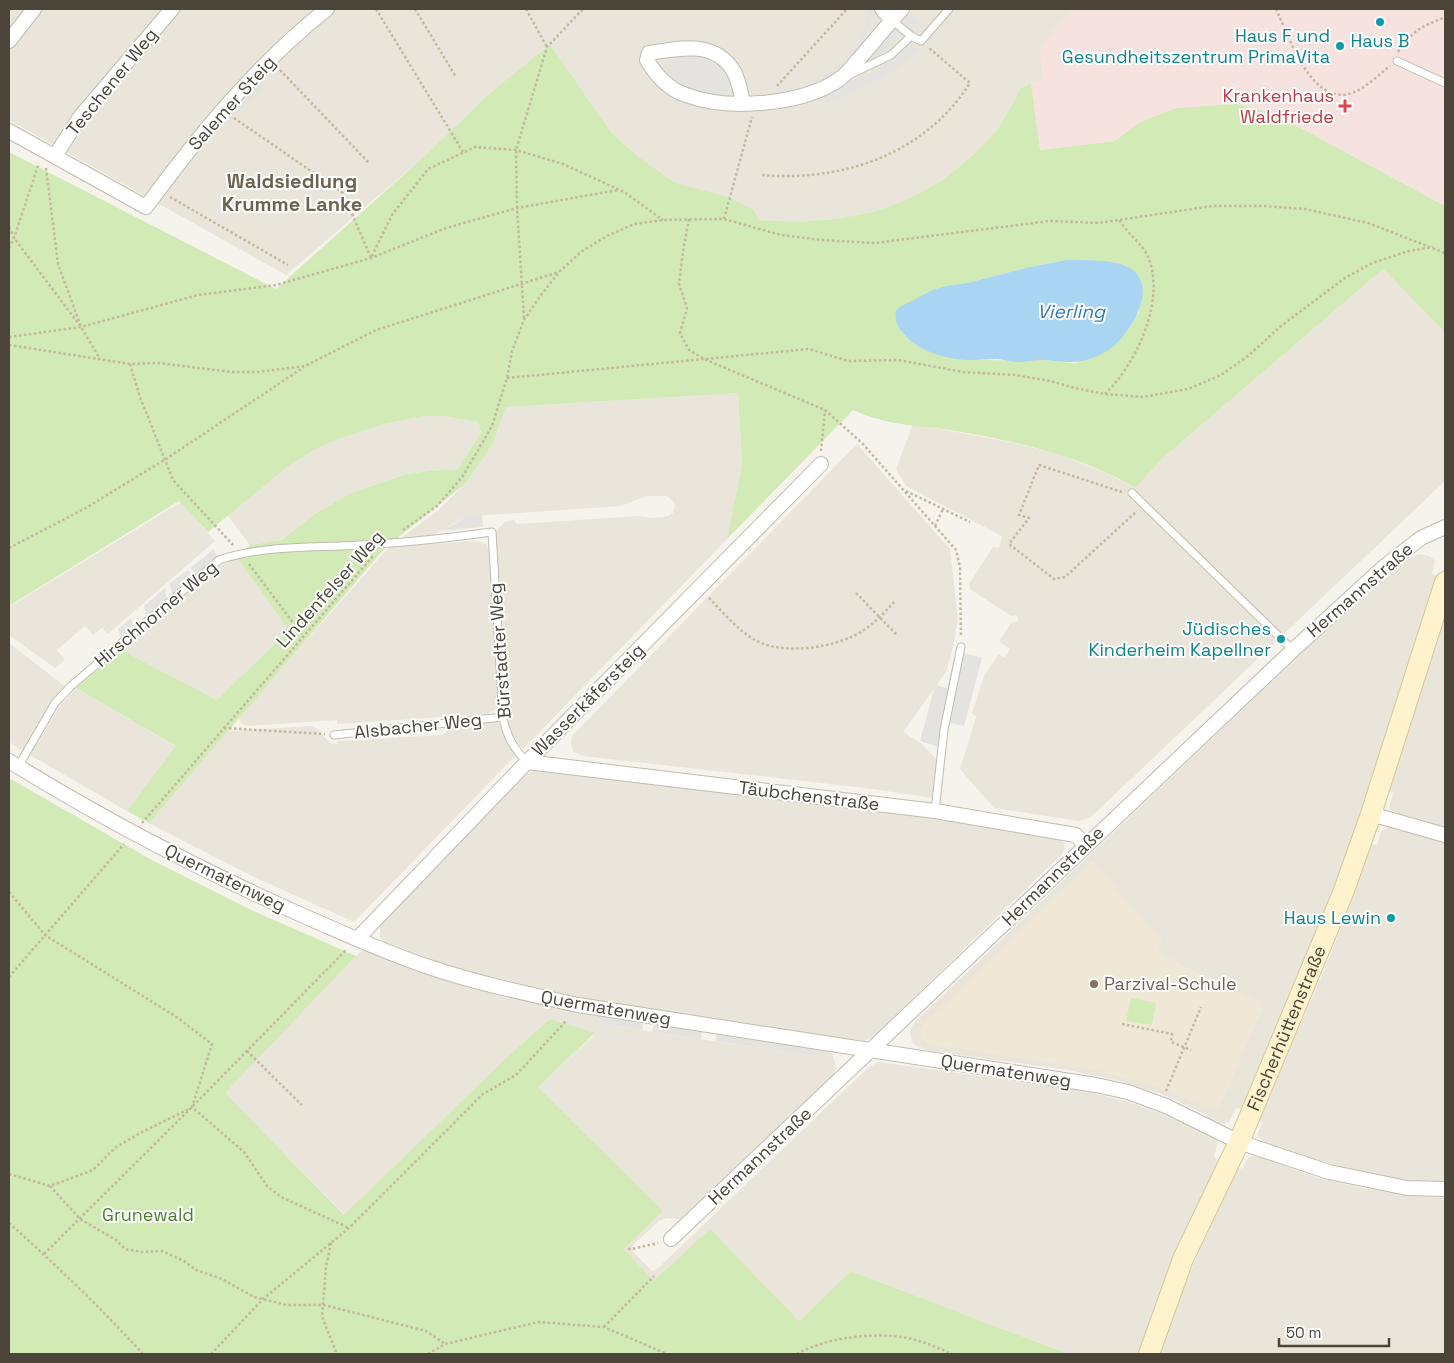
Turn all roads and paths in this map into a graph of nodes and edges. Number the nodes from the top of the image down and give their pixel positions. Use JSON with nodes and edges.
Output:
{"nodes":[{"id":1,"x":34,"y":9,"type":"edge"},
{"id":2,"x":172,"y":9,"type":"edge"},
{"id":3,"x":327,"y":9,"type":"edge"},
{"id":4,"x":376,"y":9,"type":"edge"},
{"id":5,"x":415,"y":9,"type":"edge"},
{"id":6,"x":526,"y":9,"type":"edge"},
{"id":7,"x":584,"y":9,"type":"edge"},
{"id":8,"x":882,"y":9,"type":"edge"},
{"id":9,"x":902,"y":9,"type":"edge"},
{"id":10,"x":949,"y":9,"type":"edge"},
{"id":11,"x":1276,"y":9,"type":"edge"},
{"id":12,"x":1445,"y":17,"type":"edge"},
{"id":13,"x":892,"y":20,"type":"junction"},
{"id":14,"x":911,"y":36,"type":"junction"},
{"id":15,"x":921,"y":40,"type":"junction"},
{"id":16,"x":9,"y":41,"type":"edge"},
{"id":17,"x":547,"y":47,"type":"junction"},
{"id":18,"x":271,"y":58,"type":"junction"},
{"id":19,"x":1397,"y":61,"type":"junction"},
{"id":20,"x":456,"y":77,"type":"dead end"},
{"id":21,"x":843,"y":77,"type":"junction"},
{"id":22,"x":1445,"y":83,"type":"edge"},
{"id":23,"x":743,"y":103,"type":"junction"},
{"id":24,"x":223,"y":110,"type":"junction"},
{"id":25,"x":9,"y":131,"type":"edge"},
{"id":26,"x":516,"y":150,"type":"junction"},
{"id":27,"x":49,"y":152,"type":"junction"},
{"id":28,"x":463,"y":152,"type":"junction"},
{"id":29,"x":369,"y":162,"type":"dead end"},
{"id":30,"x":762,"y":175,"type":"dead end"},
{"id":31,"x":618,"y":190,"type":"junction"},
{"id":32,"x":169,"y":196,"type":"dead end"},
{"id":33,"x":517,"y":208,"type":"junction"},
{"id":34,"x":689,"y":219,"type":"junction"},
{"id":35,"x":1119,"y":219,"type":"junction"},
{"id":36,"x":664,"y":220,"type":"junction"},
{"id":37,"x":9,"y":227,"type":"edge"},
{"id":38,"x":14,"y":238,"type":"junction"},
{"id":39,"x":1434,"y":247,"type":"junction"},
{"id":40,"x":9,"y":248,"type":"edge"},
{"id":41,"x":1445,"y":253,"type":"edge"},
{"id":42,"x":371,"y":258,"type":"junction"},
{"id":43,"x":288,"y":266,"type":"dead end"},
{"id":44,"x":560,"y":272,"type":"junction"},
{"id":45,"x":521,"y":285,"type":"junction"},
{"id":46,"x":524,"y":320,"type":"junction"},
{"id":47,"x":80,"y":327,"type":"junction"},
{"id":48,"x":9,"y":337,"type":"edge"},
{"id":49,"x":9,"y":345,"type":"edge"},
{"id":50,"x":100,"y":359,"type":"junction"},
{"id":51,"x":704,"y":359,"type":"junction"},
{"id":52,"x":130,"y":364,"type":"junction"},
{"id":53,"x":305,"y":366,"type":"junction"},
{"id":54,"x":507,"y":378,"type":"junction"},
{"id":55,"x":1105,"y":394,"type":"junction"},
{"id":56,"x":825,"y":410,"type":"junction"},
{"id":57,"x":166,"y":459,"type":"junction"},
{"id":58,"x":820,"y":464,"type":"joint"},
{"id":59,"x":904,"y":490,"type":"junction"},
{"id":60,"x":1132,"y":493,"type":"joint"},
{"id":61,"x":1144,"y":505,"type":"junction"},
{"id":62,"x":943,"y":509,"type":"junction"},
{"id":63,"x":970,"y":522,"type":"dead end"},
{"id":64,"x":935,"y":526,"type":"junction"},
{"id":65,"x":1445,"y":528,"type":"edge"},
{"id":66,"x":492,"y":532,"type":"joint"},
{"id":67,"x":384,"y":544,"type":"junction"},
{"id":68,"x":9,"y":548,"type":"edge"},
{"id":69,"x":240,"y":553,"type":"junction"},
{"id":70,"x":1445,"y":582,"type":"edge"},
{"id":71,"x":698,"y":589,"type":"junction"},
{"id":72,"x":856,"y":593,"type":"dead end"},
{"id":73,"x":895,"y":601,"type":"dead end"},
{"id":74,"x":879,"y":617,"type":"junction"},
{"id":75,"x":303,"y":636,"type":"junction"},
{"id":76,"x":898,"y":636,"type":"dead end"},
{"id":77,"x":961,"y":647,"type":"joint"},
{"id":78,"x":1293,"y":650,"type":"junction"},
{"id":79,"x":503,"y":717,"type":"junction"},
{"id":80,"x":224,"y":728,"type":"junction"},
{"id":81,"x":334,"y":734,"type":"joint"},
{"id":82,"x":527,"y":762,"type":"junction"},
{"id":83,"x":14,"y":764,"type":"edge"},
{"id":84,"x":935,"y":811,"type":"junction"},
{"id":85,"x":1371,"y":814,"type":"junction"},
{"id":86,"x":134,"y":833,"type":"junction"},
{"id":87,"x":1445,"y":835,"type":"edge"},
{"id":88,"x":1085,"y":845,"type":"junction"},
{"id":89,"x":9,"y":892,"type":"edge"},
{"id":90,"x":45,"y":935,"type":"junction"},
{"id":91,"x":357,"y":939,"type":"junction"},
{"id":92,"x":9,"y":977,"type":"edge"},
{"id":93,"x":1201,"y":1007,"type":"dead end"},
{"id":94,"x":566,"y":1020,"type":"dead end"},
{"id":95,"x":1122,"y":1024,"type":"dead end"},
{"id":96,"x":1183,"y":1047,"type":"junction"},
{"id":97,"x":1191,"y":1050,"type":"dead end"},
{"id":98,"x":247,"y":1051,"type":"junction"},
{"id":99,"x":871,"y":1051,"type":"junction"},
{"id":100,"x":1166,"y":1093,"type":"dead end"},
{"id":101,"x":302,"y":1105,"type":"dead end"},
{"id":102,"x":192,"y":1107,"type":"junction"},
{"id":103,"x":1239,"y":1142,"type":"junction"},
{"id":104,"x":9,"y":1174,"type":"edge"},
{"id":105,"x":50,"y":1186,"type":"junction"},
{"id":106,"x":1445,"y":1189,"type":"edge"},
{"id":107,"x":80,"y":1219,"type":"junction"},
{"id":108,"x":9,"y":1223,"type":"edge"},
{"id":109,"x":348,"y":1228,"type":"junction"},
{"id":110,"x":671,"y":1239,"type":"joint"},
{"id":111,"x":331,"y":1242,"type":"junction"},
{"id":112,"x":628,"y":1249,"type":"dead end"},
{"id":113,"x":44,"y":1254,"type":"junction"},
{"id":114,"x":654,"y":1276,"type":"dead end"},
{"id":115,"x":263,"y":1299,"type":"junction"},
{"id":116,"x":324,"y":1305,"type":"junction"},
{"id":117,"x":604,"y":1327,"type":"junction"},
{"id":118,"x":445,"y":1344,"type":"junction"},
{"id":119,"x":143,"y":1354,"type":"edge"},
{"id":120,"x":211,"y":1354,"type":"edge"},
{"id":121,"x":337,"y":1354,"type":"edge"},
{"id":122,"x":428,"y":1354,"type":"edge"},
{"id":123,"x":666,"y":1354,"type":"edge"},
{"id":124,"x":797,"y":1354,"type":"edge"},
{"id":125,"x":952,"y":1354,"type":"edge"},
{"id":126,"x":1149,"y":1354,"type":"edge"}],
"edges":[{"from":1,"to":16,"type":"street"},
{"from":2,"to":27,"type":"street","name":"Teschener Weg"},
{"from":3,"to":18,"type":"street","name":"Salemer Steig"},
{"from":4,"to":28,"type":"path"},
{"from":5,"to":20,"type":"path"},
{"from":6,"to":17,"type":"path"},
{"from":7,"to":17,"type":"path"},
{"from":8,"to":13,"type":"street"},
{"from":9,"to":13,"type":"street"},
{"from":10,"to":15,"type":"lane"},
{"from":11,"to":19,"type":"path"},
{"from":12,"to":19,"type":"path"},
{"from":13,"to":14,"type":"lane"},
{"from":13,"to":21,"type":"street"},
{"from":14,"to":15,"type":"lane"},
{"from":14,"to":21,"type":"lane"},
{"from":15,"to":30,"type":"path"},
{"from":17,"to":26,"type":"path"},
{"from":18,"to":24,"type":"street","name":"Salemer Steig"},
{"from":18,"to":29,"type":"path"},
{"from":19,"to":22,"type":"lane"},
{"from":21,"to":23,"type":"street"},
{"from":23,"to":23,"type":"street"},
{"from":24,"to":27,"type":"street","name":"Salemer Steig"},
{"from":24,"to":42,"type":"path"},
{"from":25,"to":27,"type":"street"},
{"from":26,"to":28,"type":"path"},
{"from":26,"to":31,"type":"path"},
{"from":26,"to":33,"type":"path"},
{"from":27,"to":38,"type":"path"},
{"from":27,"to":47,"type":"path"},
{"from":28,"to":42,"type":"path"},
{"from":31,"to":33,"type":"path"},
{"from":31,"to":36,"type":"path"},
{"from":32,"to":43,"type":"path"},
{"from":33,"to":42,"type":"path"},
{"from":33,"to":45,"type":"path"},
{"from":34,"to":35,"type":"path","name":"Lindenfelser Weg"},
{"from":34,"to":36,"type":"path","name":"Lindenfelser Weg"},
{"from":34,"to":51,"type":"path"},
{"from":35,"to":39,"type":"path","name":"Lindenfelser Weg"},
{"from":35,"to":55,"type":"path"},
{"from":36,"to":44,"type":"path","name":"Lindenfelser Weg"},
{"from":37,"to":38,"type":"path"},
{"from":38,"to":40,"type":"path"},
{"from":38,"to":47,"type":"path"},
{"from":39,"to":41,"type":"path","name":"Lindenfelser Weg"},
{"from":39,"to":55,"type":"path"},
{"from":42,"to":47,"type":"path"},
{"from":44,"to":45,"type":"path"},
{"from":44,"to":46,"type":"path","name":"Lindenfelser Weg"},
{"from":45,"to":46,"type":"path"},
{"from":45,"to":53,"type":"path"},
{"from":46,"to":54,"type":"path","name":"Lindenfelser Weg"},
{"from":47,"to":48,"type":"path"},
{"from":47,"to":50,"type":"path"},
{"from":49,"to":50,"type":"path"},
{"from":50,"to":52,"type":"path"},
{"from":51,"to":54,"type":"path"},
{"from":51,"to":55,"type":"path"},
{"from":51,"to":56,"type":"path"},
{"from":52,"to":53,"type":"path"},
{"from":52,"to":57,"type":"path"},
{"from":53,"to":57,"type":"path"},
{"from":54,"to":67,"type":"path","name":"Lindenfelser Weg"},
{"from":56,"to":58,"type":"path"},
{"from":56,"to":59,"type":"path"},
{"from":57,"to":68,"type":"path"},
{"from":57,"to":69,"type":"path"},
{"from":58,"to":71,"type":"street","name":"Wasserkäfersteig"},
{"from":59,"to":62,"type":"path"},
{"from":59,"to":64,"type":"path"},
{"from":60,"to":61,"type":"lane"},
{"from":60,"to":61,"type":"path"},
{"from":61,"to":78,"type":"lane"},
{"from":62,"to":63,"type":"path"},
{"from":62,"to":64,"type":"path"},
{"from":64,"to":77,"type":"path"},
{"from":65,"to":78,"type":"street","name":"Hermannstraße"},
{"from":66,"to":67,"type":"lane","name":"Hirschhorner Weg"},
{"from":66,"to":79,"type":"lane","name":"Bürstadter Weg"},
{"from":67,"to":69,"type":"lane","name":"Hirschhorner Weg"},
{"from":67,"to":75,"type":"path","name":"Lindenfelser Weg"},
{"from":69,"to":75,"type":"path"},
{"from":69,"to":83,"type":"lane","name":"Hirschhorner Weg"},
{"from":70,"to":85,"type":"street","name":"Fischerhüttenstraße"},
{"from":71,"to":74,"type":"path"},
{"from":71,"to":82,"type":"street","name":"Wasserkäfersteig"},
{"from":72,"to":74,"type":"path"},
{"from":73,"to":74,"type":"path"},
{"from":74,"to":76,"type":"path"},
{"from":75,"to":80,"type":"path","name":"Lindenfelser Weg"},
{"from":77,"to":84,"type":"lane"},
{"from":78,"to":88,"type":"street","name":"Hermannstraße"},
{"from":79,"to":81,"type":"lane","name":"Alsbacher Weg"},
{"from":79,"to":82,"type":"lane","name":"Bürstadter Weg"},
{"from":80,"to":81,"type":"path"},
{"from":80,"to":86,"type":"path","name":"Lindenfelser Weg"},
{"from":82,"to":84,"type":"street","name":"Täubchenstraße"},
{"from":82,"to":91,"type":"street","name":"Wasserkäfersteig"},
{"from":83,"to":86,"type":"street","name":"Quermatenweg"},
{"from":84,"to":88,"type":"street","name":"Täubchenstraße"},
{"from":85,"to":87,"type":"street"},
{"from":85,"to":103,"type":"street","name":"Fischerhüttenstraße"},
{"from":86,"to":90,"type":"path","name":"Lindenfelser Weg"},
{"from":86,"to":91,"type":"street","name":"Quermatenweg"},
{"from":88,"to":99,"type":"street","name":"Hermannstraße"},
{"from":89,"to":90,"type":"path"},
{"from":90,"to":92,"type":"path","name":"Lindenfelser Weg"},
{"from":90,"to":102,"type":"path"},
{"from":91,"to":98,"type":"path"},
{"from":91,"to":99,"type":"street","name":"Quermatenweg"},
{"from":93,"to":96,"type":"path"},
{"from":94,"to":109,"type":"path"},
{"from":95,"to":96,"type":"path"},
{"from":96,"to":97,"type":"path"},
{"from":96,"to":100,"type":"path"},
{"from":98,"to":101,"type":"path"},
{"from":98,"to":102,"type":"path"},
{"from":99,"to":103,"type":"street","name":"Quermatenweg"},
{"from":99,"to":110,"type":"street","name":"Hermannstraße"},
{"from":102,"to":105,"type":"path"},
{"from":102,"to":107,"type":"path"},
{"from":102,"to":109,"type":"path"},
{"from":103,"to":106,"type":"street","name":"Quermatenweg"},
{"from":103,"to":126,"type":"street","name":"Fischerhüttenstraße"},
{"from":104,"to":105,"type":"path"},
{"from":105,"to":107,"type":"path"},
{"from":107,"to":113,"type":"path"},
{"from":107,"to":115,"type":"path"},
{"from":108,"to":113,"type":"path"},
{"from":109,"to":111,"type":"path"},
{"from":110,"to":112,"type":"path"},
{"from":111,"to":115,"type":"path"},
{"from":111,"to":116,"type":"path"},
{"from":113,"to":119,"type":"path"},
{"from":114,"to":117,"type":"path"},
{"from":115,"to":116,"type":"path"},
{"from":115,"to":120,"type":"path"},
{"from":116,"to":118,"type":"path"},
{"from":116,"to":121,"type":"path"},
{"from":117,"to":118,"type":"path"},
{"from":117,"to":123,"type":"path"},
{"from":118,"to":122,"type":"path"},
{"from":124,"to":125,"type":"path"}]}
